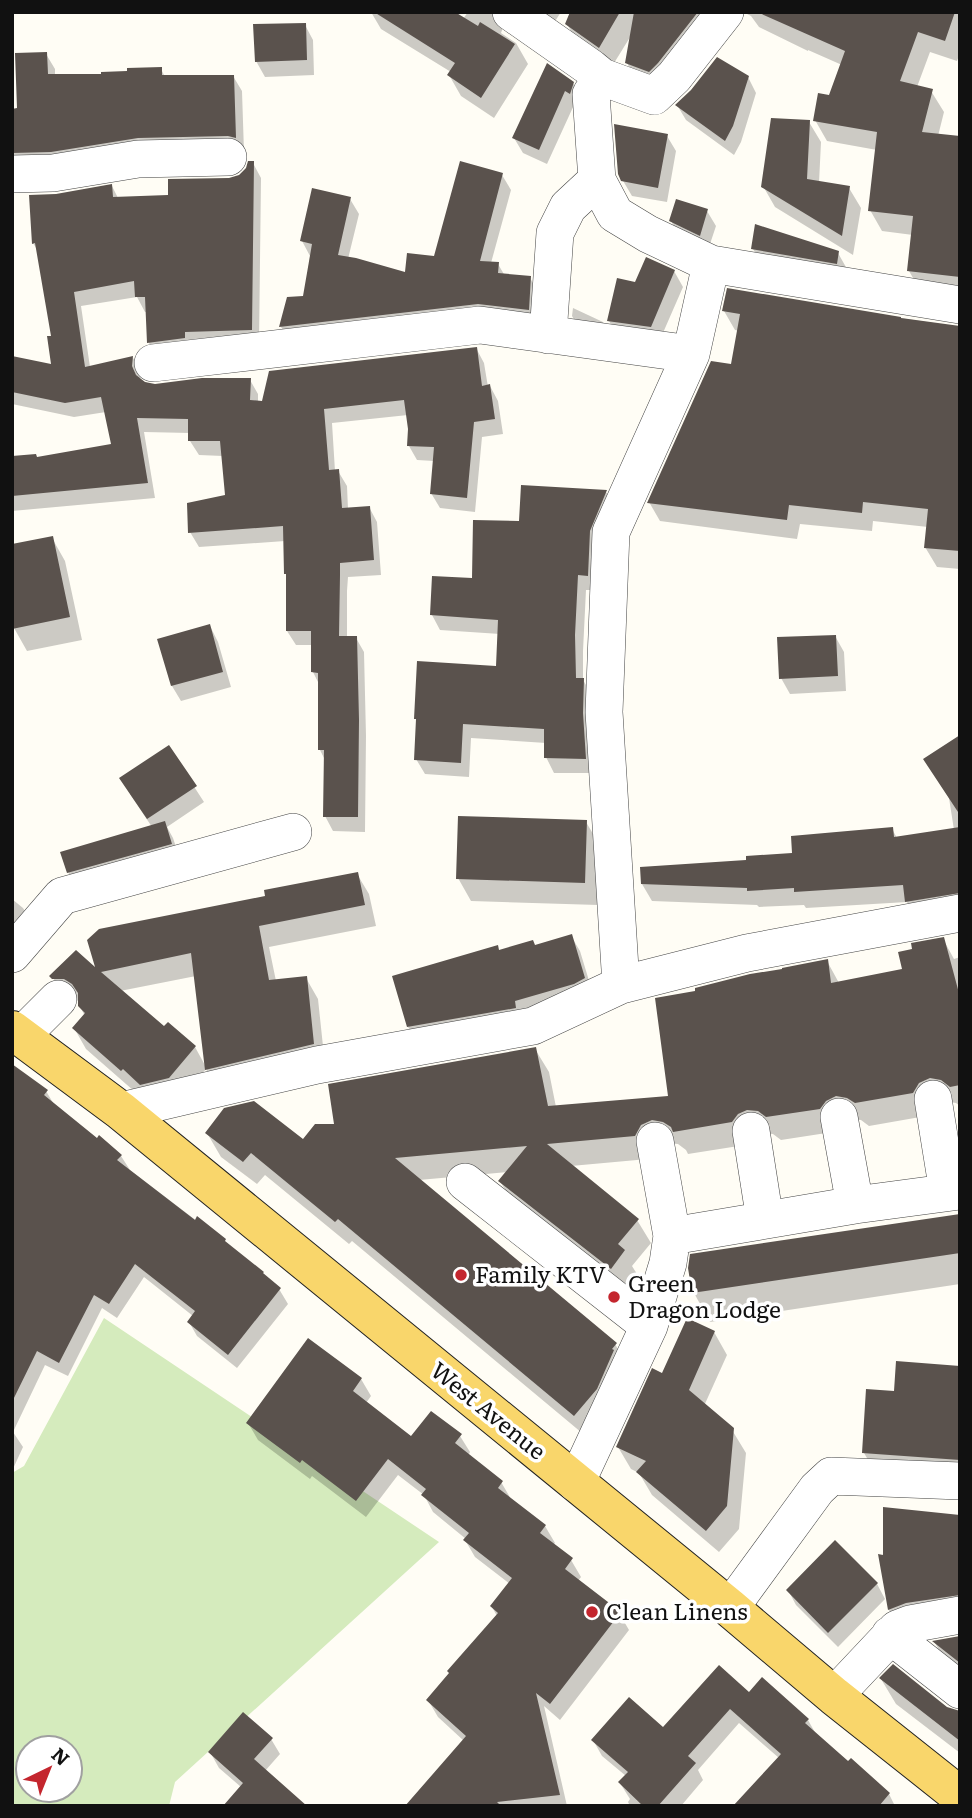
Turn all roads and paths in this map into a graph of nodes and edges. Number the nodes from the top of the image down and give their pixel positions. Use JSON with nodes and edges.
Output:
{"nodes":[{"id":1,"x":511,"y":12,"type":"edge"},
{"id":2,"x":725,"y":12,"type":"edge"},
{"id":3,"x":602,"y":78,"type":"junction"},
{"id":4,"x":228,"y":157,"type":"dead end"},
{"id":5,"x":12,"y":174,"type":"edge"},
{"id":6,"x":597,"y":180,"type":"junction"},
{"id":7,"x":711,"y":264,"type":"junction"},
{"id":8,"x":960,"y":305,"type":"edge"},
{"id":9,"x":548,"y":335,"type":"junction"},
{"id":10,"x":691,"y":354,"type":"junction"},
{"id":11,"x":153,"y":363,"type":"dead end"},
{"id":12,"x":293,"y":832,"type":"dead end"},
{"id":13,"x":960,"y":913,"type":"edge"},
{"id":14,"x":12,"y":954,"type":"edge"},
{"id":15,"x":621,"y":985,"type":"junction"},
{"id":16,"x":58,"y":999,"type":"dead end"},
{"id":17,"x":16,"y":1034,"type":"edge"},
{"id":18,"x":933,"y":1099,"type":"dead end"},
{"id":19,"x":121,"y":1111,"type":"junction"},
{"id":20,"x":839,"y":1117,"type":"dead end"},
{"id":21,"x":751,"y":1131,"type":"dead end"},
{"id":22,"x":655,"y":1141,"type":"dead end"},
{"id":23,"x":465,"y":1182,"type":"dead end"},
{"id":24,"x":954,"y":1191,"type":"edge"},
{"id":25,"x":855,"y":1205,"type":"junction"},
{"id":26,"x":765,"y":1220,"type":"junction"},
{"id":27,"x":672,"y":1236,"type":"junction"},
{"id":28,"x":649,"y":1326,"type":"junction"},
{"id":29,"x":960,"y":1481,"type":"edge"},
{"id":30,"x":576,"y":1483,"type":"junction"},
{"id":31,"x":730,"y":1608,"type":"junction"},
{"id":32,"x":960,"y":1615,"type":"edge"},
{"id":33,"x":890,"y":1635,"type":"junction"},
{"id":34,"x":960,"y":1690,"type":"edge"},
{"id":35,"x":834,"y":1696,"type":"junction"},
{"id":36,"x":960,"y":1796,"type":"edge"}],
"edges":[{"from":1,"to":3,"type":"street"},
{"from":2,"to":3,"type":"street"},
{"from":3,"to":6,"type":"street"},
{"from":4,"to":5,"type":"street"},
{"from":6,"to":7,"type":"street"},
{"from":6,"to":9,"type":"street"},
{"from":7,"to":8,"type":"street"},
{"from":7,"to":10,"type":"street"},
{"from":9,"to":10,"type":"street"},
{"from":9,"to":11,"type":"street"},
{"from":10,"to":15,"type":"street"},
{"from":12,"to":14,"type":"street"},
{"from":13,"to":15,"type":"street"},
{"from":15,"to":19,"type":"street"},
{"from":16,"to":17,"type":"street"},
{"from":17,"to":19,"type":"main road","name":"West Avenue"},
{"from":18,"to":24,"type":"street"},
{"from":19,"to":30,"type":"main road","name":"West Avenue"},
{"from":20,"to":25,"type":"street"},
{"from":21,"to":26,"type":"street"},
{"from":22,"to":27,"type":"street"},
{"from":23,"to":28,"type":"street"},
{"from":24,"to":25,"type":"street"},
{"from":25,"to":26,"type":"street"},
{"from":26,"to":27,"type":"street"},
{"from":27,"to":28,"type":"street"},
{"from":28,"to":30,"type":"street"},
{"from":29,"to":31,"type":"street"},
{"from":30,"to":31,"type":"main road","name":"West Avenue"},
{"from":31,"to":35,"type":"main road","name":"West Avenue"},
{"from":32,"to":33,"type":"street"},
{"from":33,"to":34,"type":"street"},
{"from":33,"to":35,"type":"street"},
{"from":35,"to":36,"type":"main road","name":"West Avenue"}]}
